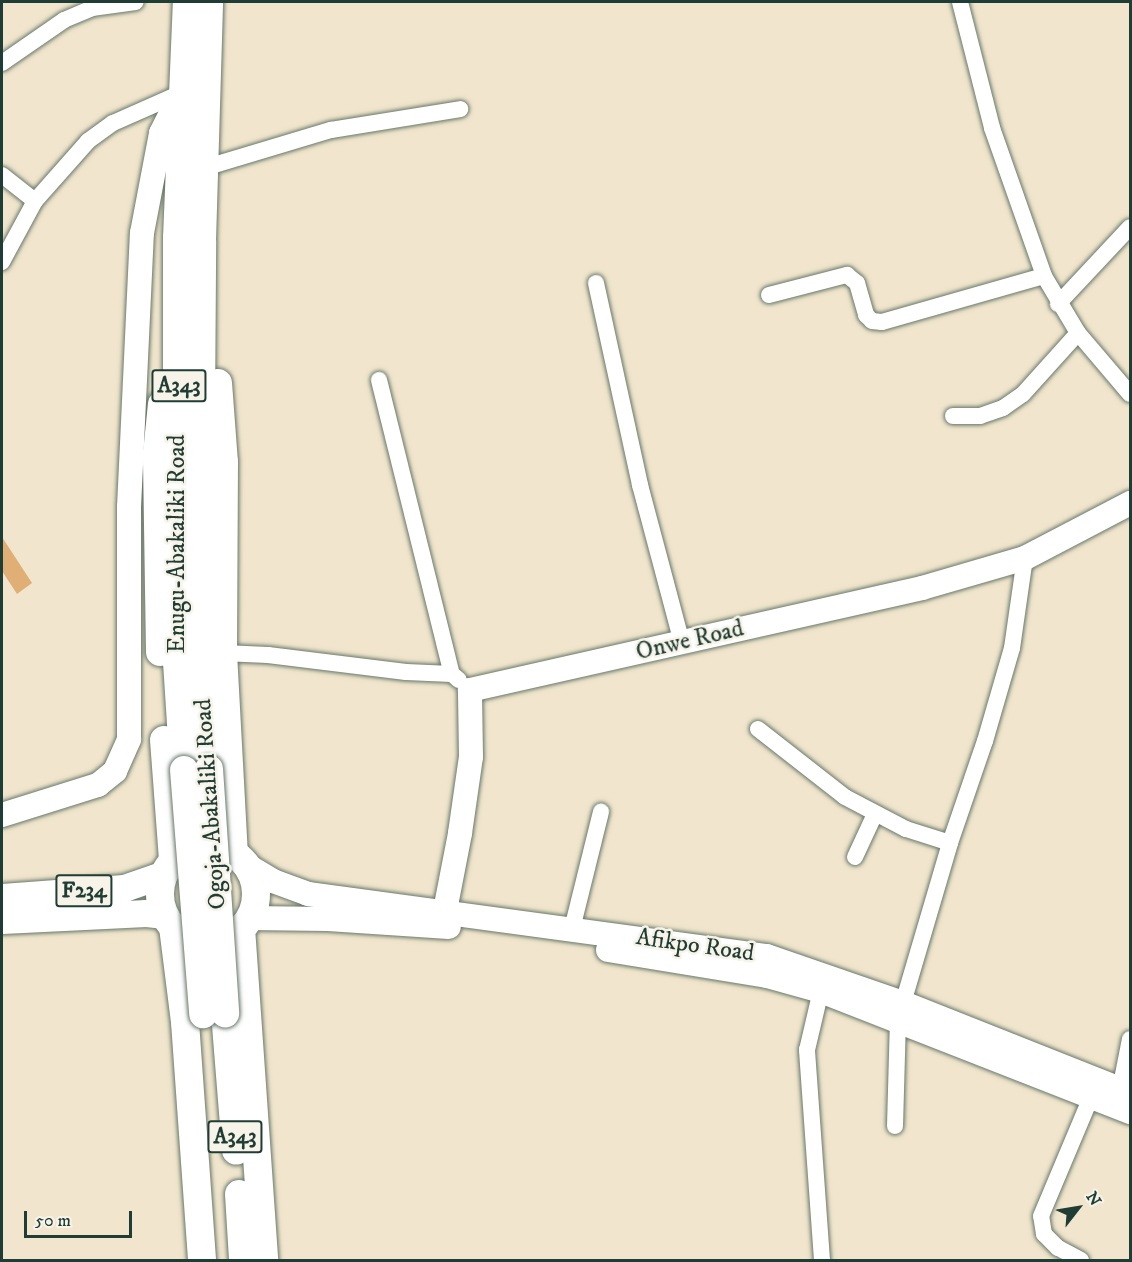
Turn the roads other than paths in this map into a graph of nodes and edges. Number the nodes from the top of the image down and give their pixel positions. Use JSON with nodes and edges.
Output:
{"nodes":[{"id":1,"x":136,"y":2,"type":"edge"},
{"id":2,"x":188,"y":2,"type":"edge"},
{"id":3,"x":209,"y":2,"type":"edge"},
{"id":4,"x":960,"y":2,"type":"edge"},
{"id":5,"x":2,"y":63,"type":"edge"},
{"id":6,"x":181,"y":93,"type":"junction"},
{"id":7,"x":460,"y":109,"type":"dead end"},
{"id":8,"x":204,"y":168,"type":"junction"},
{"id":9,"x":2,"y":175,"type":"edge"},
{"id":10,"x":35,"y":201,"type":"junction"},
{"id":11,"x":1131,"y":227,"type":"edge"},
{"id":12,"x":189,"y":239,"type":"junction"},
{"id":13,"x":2,"y":262,"type":"edge"},
{"id":14,"x":1044,"y":276,"type":"junction"},
{"id":15,"x":596,"y":283,"type":"dead end"},
{"id":16,"x":769,"y":295,"type":"dead end"},
{"id":17,"x":1058,"y":303,"type":"junction"},
{"id":18,"x":1078,"y":333,"type":"junction"},
{"id":19,"x":201,"y":347,"type":"joint"},
{"id":20,"x":379,"y":380,"type":"dead end"},
{"id":21,"x":1131,"y":394,"type":"edge"},
{"id":22,"x":953,"y":416,"type":"dead end"},
{"id":23,"x":1131,"y":503,"type":"edge"},
{"id":24,"x":1025,"y":558,"type":"junction"},
{"id":25,"x":682,"y":643,"type":"junction"},
{"id":26,"x":223,"y":653,"type":"junction"},
{"id":27,"x":461,"y":682,"type":"junction"},
{"id":28,"x":758,"y":729,"type":"dead end"},
{"id":29,"x":196,"y":770,"type":"junction"},
{"id":30,"x":601,"y":812,"type":"dead end"},
{"id":31,"x":875,"y":814,"type":"junction"},
{"id":32,"x":2,"y":815,"type":"edge"},
{"id":33,"x":950,"y":843,"type":"junction"},
{"id":34,"x":855,"y":857,"type":"dead end"},
{"id":35,"x":240,"y":860,"type":"junction"},
{"id":36,"x":168,"y":867,"type":"junction"},
{"id":37,"x":2,"y":897,"type":"edge"},
{"id":38,"x":443,"y":918,"type":"junction"},
{"id":39,"x":2,"y":920,"type":"edge"},
{"id":40,"x":169,"y":921,"type":"junction"},
{"id":41,"x":245,"y":923,"type":"junction"},
{"id":42,"x":572,"y":929,"type":"junction"},
{"id":43,"x":823,"y":983,"type":"junction"},
{"id":44,"x":900,"y":1011,"type":"junction"},
{"id":45,"x":214,"y":1013,"type":"junction"},
{"id":46,"x":1131,"y":1039,"type":"edge"},
{"id":47,"x":1091,"y":1097,"type":"junction"},
{"id":48,"x":1125,"y":1100,"type":"edge"},
{"id":49,"x":895,"y":1126,"type":"dead end"},
{"id":50,"x":202,"y":1260,"type":"edge"},
{"id":51,"x":222,"y":1260,"type":"edge"},
{"id":52,"x":243,"y":1260,"type":"edge"},
{"id":53,"x":264,"y":1260,"type":"edge"},
{"id":54,"x":822,"y":1260,"type":"edge"},
{"id":55,"x":1081,"y":1260,"type":"edge"}],
"edges":[{"from":1,"to":5,"type":"street"},
{"from":2,"to":6,"type":"highway","name":"Enugu-Abakaliki Road","number":"A343"},
{"from":3,"to":8,"type":"highway","name":"Enugu-Abakaliki Road","number":"A343"},
{"from":4,"to":14,"type":"street"},
{"from":6,"to":10,"type":"street"},
{"from":6,"to":12,"type":"highway","name":"Enugu-Abakaliki Road","number":"A343"},
{"from":6,"to":32,"type":"main road"},
{"from":7,"to":8,"type":"street"},
{"from":8,"to":12,"type":"highway","name":"Enugu-Abakaliki Road","number":"A343"},
{"from":9,"to":10,"type":"street"},
{"from":10,"to":13,"type":"street"},
{"from":11,"to":17,"type":"street"},
{"from":12,"to":19,"type":"highway","name":"Enugu-Abakaliki Road","number":"A343"},
{"from":12,"to":26,"type":"highway"},
{"from":12,"to":29,"type":"highway","name":"Enugu-Abakaliki Road","number":"A343"},
{"from":12,"to":36,"type":"highway"},
{"from":14,"to":16,"type":"street"},
{"from":14,"to":17,"type":"street"},
{"from":15,"to":25,"type":"street"},
{"from":17,"to":18,"type":"street"},
{"from":18,"to":21,"type":"street"},
{"from":18,"to":22,"type":"street"},
{"from":19,"to":29,"type":"highway","name":"Ogoja-Abakaliki Road","number":"A343"},
{"from":20,"to":27,"type":"street"},
{"from":23,"to":24,"type":"main road","name":"Onwe Road"},
{"from":24,"to":25,"type":"main road","name":"Onwe Road"},
{"from":24,"to":33,"type":"street"},
{"from":25,"to":27,"type":"main road","name":"Onwe Road"},
{"from":26,"to":27,"type":"street"},
{"from":26,"to":35,"type":"highway"},
{"from":27,"to":38,"type":"main road"},
{"from":28,"to":31,"type":"street"},
{"from":29,"to":45,"type":"highway","name":"Ogoja-Abakaliki Road","number":"A343","bridge":true},
{"from":30,"to":42,"type":"street"},
{"from":31,"to":33,"type":"street"},
{"from":31,"to":34,"type":"street"},
{"from":33,"to":44,"type":"street"},
{"from":35,"to":36,"type":"highway"},
{"from":35,"to":38,"type":"main road","name":"Afikpo Road"},
{"from":35,"to":41,"type":"highway"},
{"from":36,"to":37,"type":"main road","number":"F234"},
{"from":36,"to":40,"type":"highway"},
{"from":38,"to":41,"type":"main road","name":"Afikpo Road"},
{"from":38,"to":42,"type":"main road","name":"Afikpo Road"},
{"from":38,"to":43,"type":"main road","name":"Afikpo Road"},
{"from":39,"to":40,"type":"main road","number":"F234"},
{"from":40,"to":41,"type":"highway"},
{"from":40,"to":50,"type":"highway"},
{"from":41,"to":53,"type":"highway"},
{"from":42,"to":43,"type":"main road","name":"Afikpo Road"},
{"from":43,"to":44,"type":"main road","name":"Afikpo Road"},
{"from":43,"to":54,"type":"street"},
{"from":44,"to":47,"type":"main road","name":"Afikpo Road"},
{"from":44,"to":48,"type":"main road","name":"Afikpo Road"},
{"from":44,"to":49,"type":"street"},
{"from":45,"to":51,"type":"highway","name":"Ogoja-Abakaliki Road","number":"A343"},
{"from":45,"to":52,"type":"highway","name":"Ogoja-Abakaliki Road","number":"A343"},
{"from":46,"to":48,"type":"street"},
{"from":47,"to":48,"type":"main road","name":"Afikpo Road"},
{"from":47,"to":55,"type":"street"}]}
